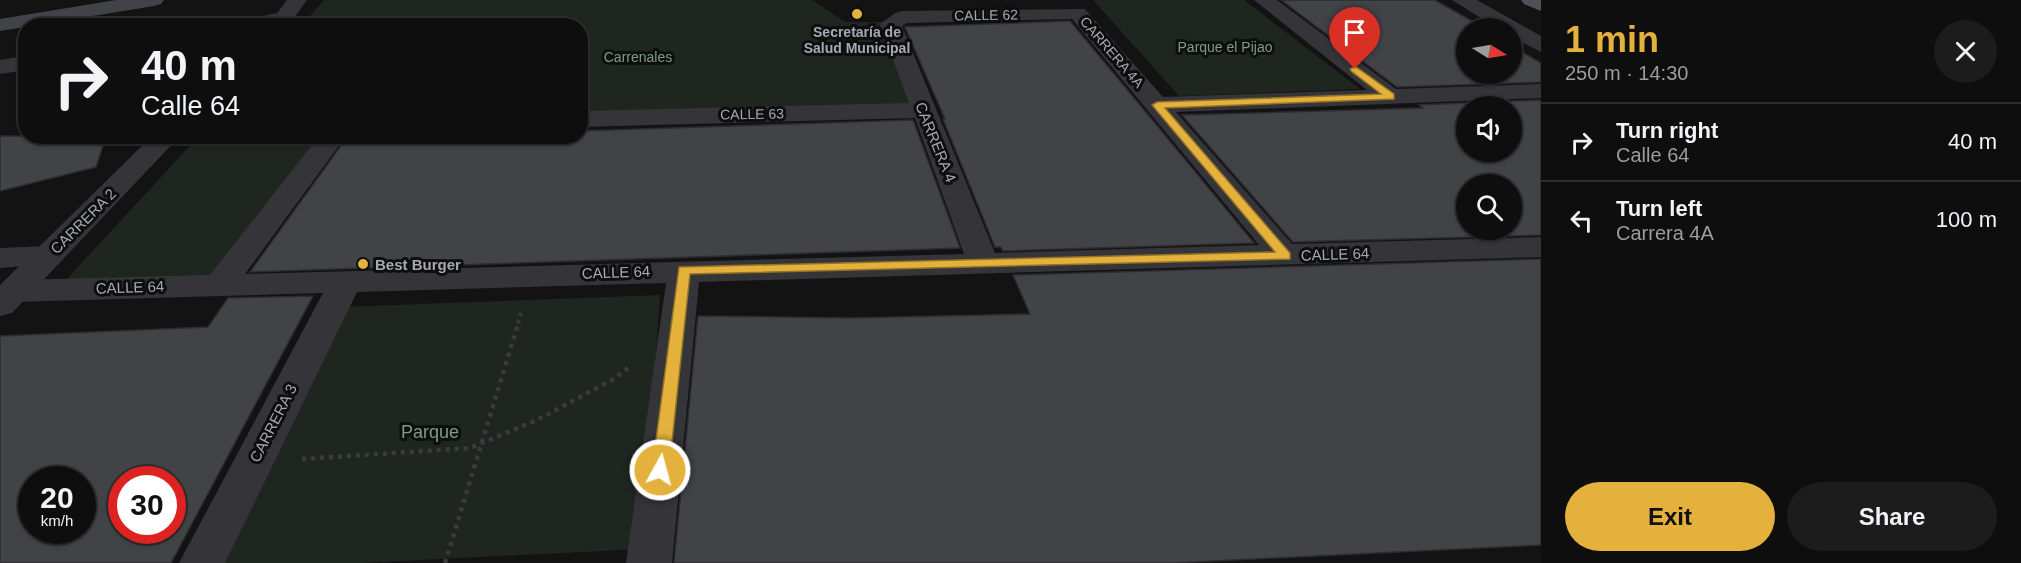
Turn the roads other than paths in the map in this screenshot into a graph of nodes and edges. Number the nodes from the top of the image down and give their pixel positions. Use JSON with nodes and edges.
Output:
{"nodes":[{"id":1,"x":76,"y":0,"type":"edge"},
{"id":2,"x":154,"y":0,"type":"edge"},
{"id":3,"x":297,"y":0,"type":"edge"},
{"id":4,"x":1264,"y":0,"type":"edge"},
{"id":5,"x":1462,"y":0,"type":"edge"},
{"id":6,"x":1531,"y":0,"type":"edge"},
{"id":7,"x":1541,"y":5,"type":"edge"},
{"id":8,"x":0,"y":12,"type":"edge"},
{"id":9,"x":1078,"y":13,"type":"joint"},
{"id":10,"x":43,"y":18,"type":"edge"},
{"id":11,"x":284,"y":18,"type":"edge"},
{"id":12,"x":894,"y":20,"type":"joint"},
{"id":13,"x":18,"y":22,"type":"edge"},
{"id":14,"x":0,"y":25,"type":"edge"},
{"id":15,"x":1541,"y":45,"type":"edge"},
{"id":16,"x":18,"y":65,"type":"edge"},
{"id":17,"x":0,"y":68,"type":"edge"},
{"id":18,"x":1541,"y":91,"type":"edge"},
{"id":19,"x":1391,"y":96,"type":"junction"},
{"id":20,"x":1157,"y":105,"type":"junction"},
{"id":21,"x":923,"y":110,"type":"junction"},
{"id":22,"x":588,"y":119,"type":"edge"},
{"id":23,"x":159,"y":144,"type":"edge"},
{"id":24,"x":327,"y":144,"type":"edge"},
{"id":25,"x":1541,"y":247,"type":"edge"},
{"id":26,"x":48,"y":256,"type":"junction"},
{"id":27,"x":1285,"y":256,"type":"junction"},
{"id":28,"x":0,"y":258,"type":"edge"},
{"id":29,"x":984,"y":264,"type":"junction"},
{"id":30,"x":684,"y":270,"type":"junction"},
{"id":31,"x":345,"y":282,"type":"junction"},
{"id":32,"x":220,"y":284,"type":"junction"},
{"id":33,"x":7,"y":298,"type":"edge"},
{"id":34,"x":202,"y":563,"type":"edge"},
{"id":35,"x":649,"y":563,"type":"edge"}],
"edges":[{"from":1,"to":8,"type":"main road"},
{"from":2,"to":10,"type":"main road"},
{"from":3,"to":11,"type":"street"},
{"from":4,"to":19,"type":"street"},
{"from":5,"to":15,"type":"street"},
{"from":6,"to":7,"type":"main road"},
{"from":9,"to":12,"type":"street","name":"CALLE 62"},
{"from":9,"to":20,"type":"street","name":"CARRERA 4A"},
{"from":12,"to":21,"type":"street","name":"CARRERA 4"},
{"from":13,"to":14,"type":"main road"},
{"from":16,"to":17,"type":"street"},
{"from":18,"to":19,"type":"street"},
{"from":19,"to":20,"type":"street"},
{"from":20,"to":27,"type":"street","name":"CARRERA 4A"},
{"from":21,"to":22,"type":"street","name":"CALLE 63"},
{"from":21,"to":29,"type":"street","name":"CARRERA 4"},
{"from":23,"to":26,"type":"street","name":"CARRERA 2"},
{"from":24,"to":32,"type":"street"},
{"from":25,"to":27,"type":"street","name":"CALLE 64"},
{"from":26,"to":28,"type":"street"},
{"from":26,"to":33,"type":"street","name":"CARRERA 2"},
{"from":27,"to":29,"type":"street","name":"CALLE 64"},
{"from":29,"to":30,"type":"street","name":"CALLE 64"},
{"from":30,"to":31,"type":"street","name":"CALLE 64"},
{"from":30,"to":35,"type":"street"},
{"from":31,"to":32,"type":"street","name":"CALLE 64"},
{"from":31,"to":34,"type":"street","name":"CARRERA 3"},
{"from":32,"to":33,"type":"street","name":"CALLE 64"}]}
